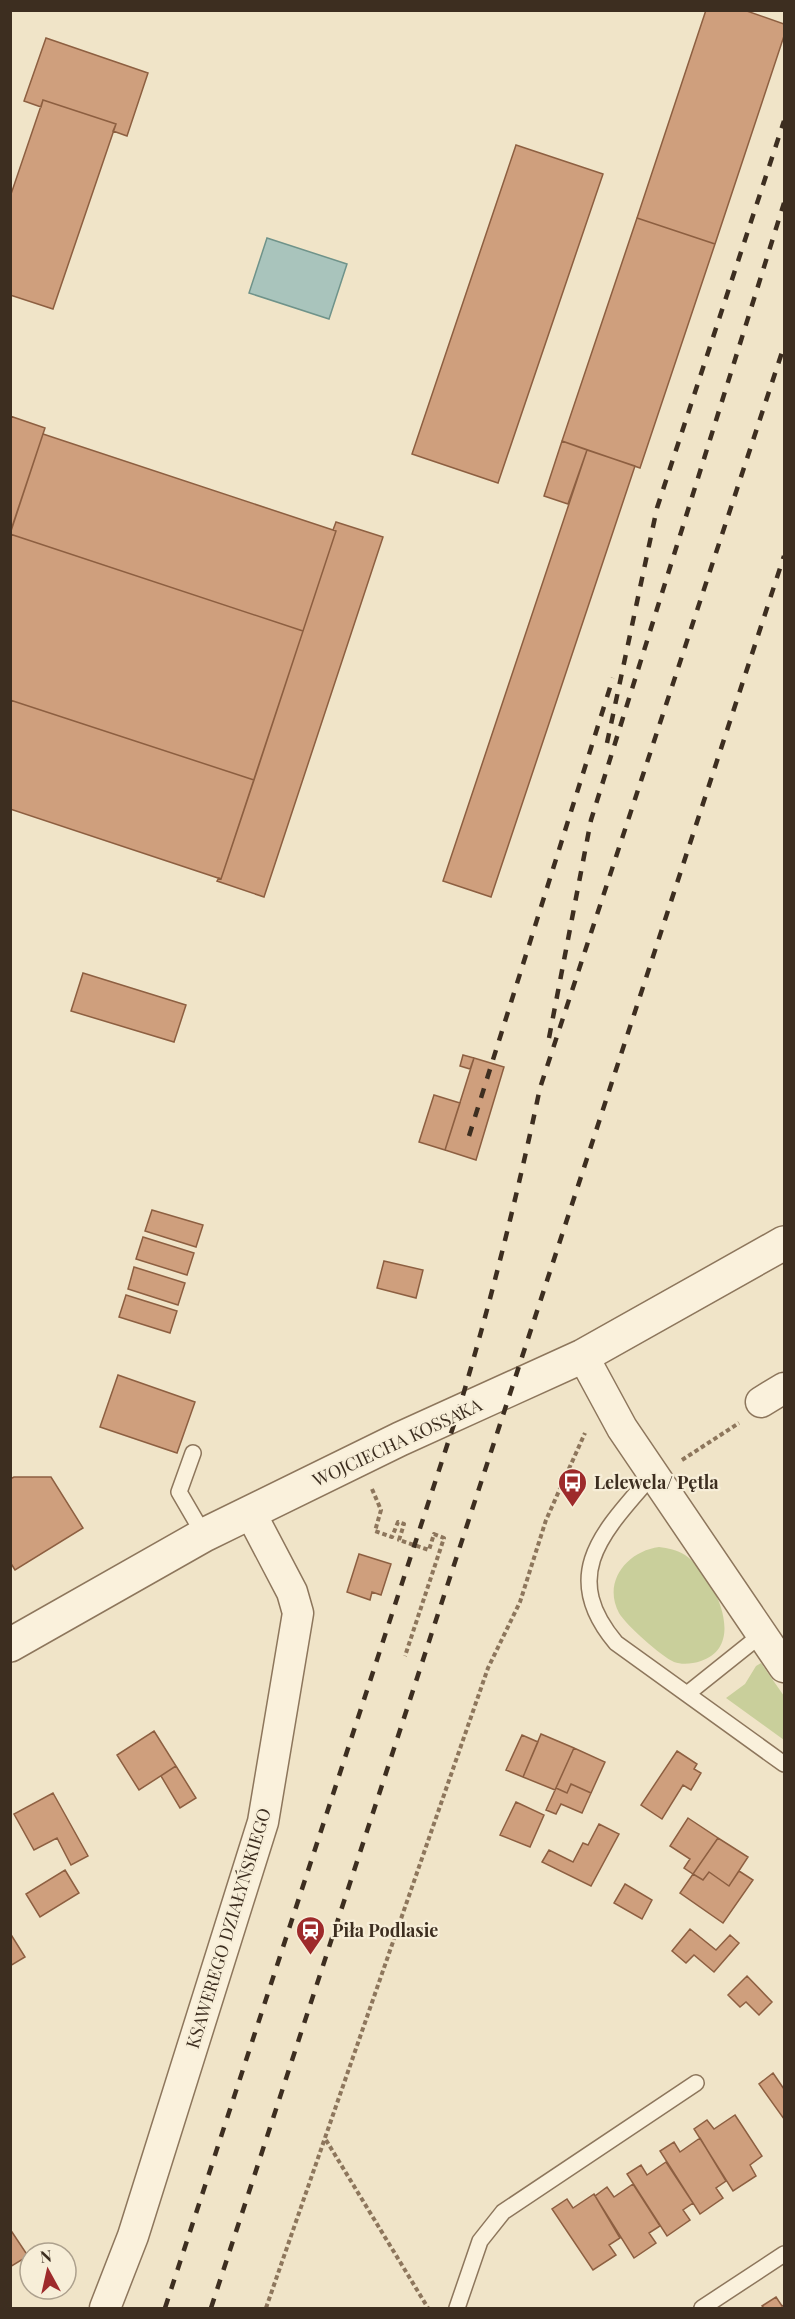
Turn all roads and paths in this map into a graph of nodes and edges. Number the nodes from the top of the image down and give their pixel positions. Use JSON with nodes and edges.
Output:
{"nodes":[{"id":1,"x":784,"y":1243,"type":"edge"},
{"id":2,"x":583,"y":1356,"type":"junction"},
{"id":3,"x":773,"y":1395,"type":"edge"},
{"id":4,"x":584,"y":1427,"type":"dead end"},
{"id":5,"x":193,"y":1454,"type":"dead end"},
{"id":6,"x":664,"y":1469,"type":"junction"},
{"id":7,"x":367,"y":1479,"type":"dead end"},
{"id":8,"x":250,"y":1512,"type":"junction"},
{"id":9,"x":204,"y":1535,"type":"junction"},
{"id":10,"x":762,"y":1634,"type":"junction"},
{"id":11,"x":10,"y":1645,"type":"edge"},
{"id":12,"x":405,"y":1656,"type":"dead end"},
{"id":13,"x":784,"y":1667,"type":"edge"},
{"id":14,"x":687,"y":1694,"type":"junction"},
{"id":15,"x":784,"y":1764,"type":"edge"},
{"id":16,"x":696,"y":2083,"type":"dead end"},
{"id":17,"x":326,"y":2139,"type":"junction"},
{"id":18,"x":784,"y":2254,"type":"edge"},
{"id":19,"x":105,"y":2308,"type":"edge"},
{"id":20,"x":266,"y":2308,"type":"edge"},
{"id":21,"x":428,"y":2308,"type":"edge"},
{"id":22,"x":457,"y":2308,"type":"edge"},
{"id":23,"x":702,"y":2308,"type":"edge"}],
"edges":[{"from":1,"to":2,"type":"street","name":"WOJCIECHA KOSSAKA"},
{"from":2,"to":6,"type":"street"},
{"from":2,"to":8,"type":"street","name":"WOJCIECHA KOSSAKA"},
{"from":3,"to":6,"type":"path"},
{"from":4,"to":17,"type":"path"},
{"from":5,"to":9,"type":"lane"},
{"from":6,"to":10,"type":"street"},
{"from":6,"to":14,"type":"lane"},
{"from":7,"to":12,"type":"path"},
{"from":8,"to":9,"type":"street","name":"WOJCIECHA KOSSAKA"},
{"from":8,"to":19,"type":"street","name":"KSAWEREGO DZIAŁYŃSKIEGO"},
{"from":9,"to":11,"type":"street","name":"WOJCIECHA KOSSAKA"},
{"from":10,"to":13,"type":"street"},
{"from":10,"to":14,"type":"lane"},
{"from":14,"to":15,"type":"lane"},
{"from":16,"to":22,"type":"lane"},
{"from":17,"to":20,"type":"path"},
{"from":17,"to":21,"type":"path"},
{"from":18,"to":23,"type":"lane"}]}
